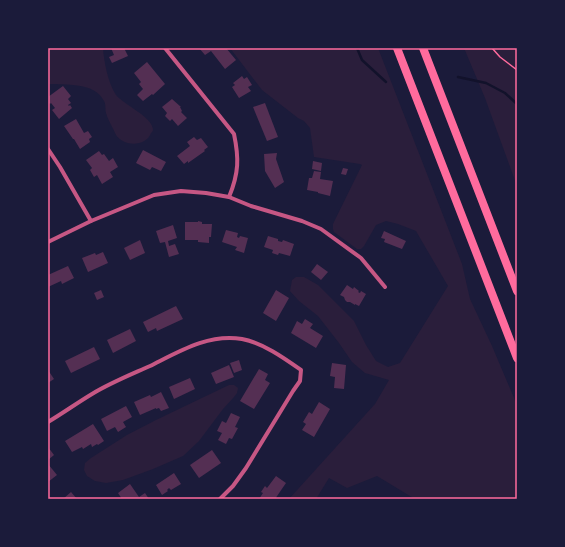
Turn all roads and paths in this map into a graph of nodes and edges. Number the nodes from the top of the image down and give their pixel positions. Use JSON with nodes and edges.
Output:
{"nodes":[{"id":1,"x":165,"y":48,"type":"edge"},
{"id":2,"x":397,"y":48,"type":"edge"},
{"id":3,"x":423,"y":48,"type":"edge"},
{"id":4,"x":492,"y":48,"type":"edge"},
{"id":5,"x":517,"y":70,"type":"edge"},
{"id":6,"x":48,"y":149,"type":"edge"},
{"id":7,"x":229,"y":197,"type":"junction"},
{"id":8,"x":91,"y":221,"type":"junction"},
{"id":9,"x":48,"y":242,"type":"edge"},
{"id":10,"x":385,"y":287,"type":"dead end"},
{"id":11,"x":517,"y":291,"type":"edge"},
{"id":12,"x":517,"y":358,"type":"edge"},
{"id":13,"x":48,"y":422,"type":"edge"},
{"id":14,"x":220,"y":499,"type":"edge"}],
"edges":[{"from":1,"to":7,"type":"street"},
{"from":2,"to":12,"type":"highway"},
{"from":3,"to":11,"type":"highway"},
{"from":4,"to":5,"type":"path"},
{"from":6,"to":8,"type":"street"},
{"from":7,"to":8,"type":"street"},
{"from":7,"to":10,"type":"street"},
{"from":8,"to":9,"type":"street"},
{"from":13,"to":14,"type":"street"}]}
